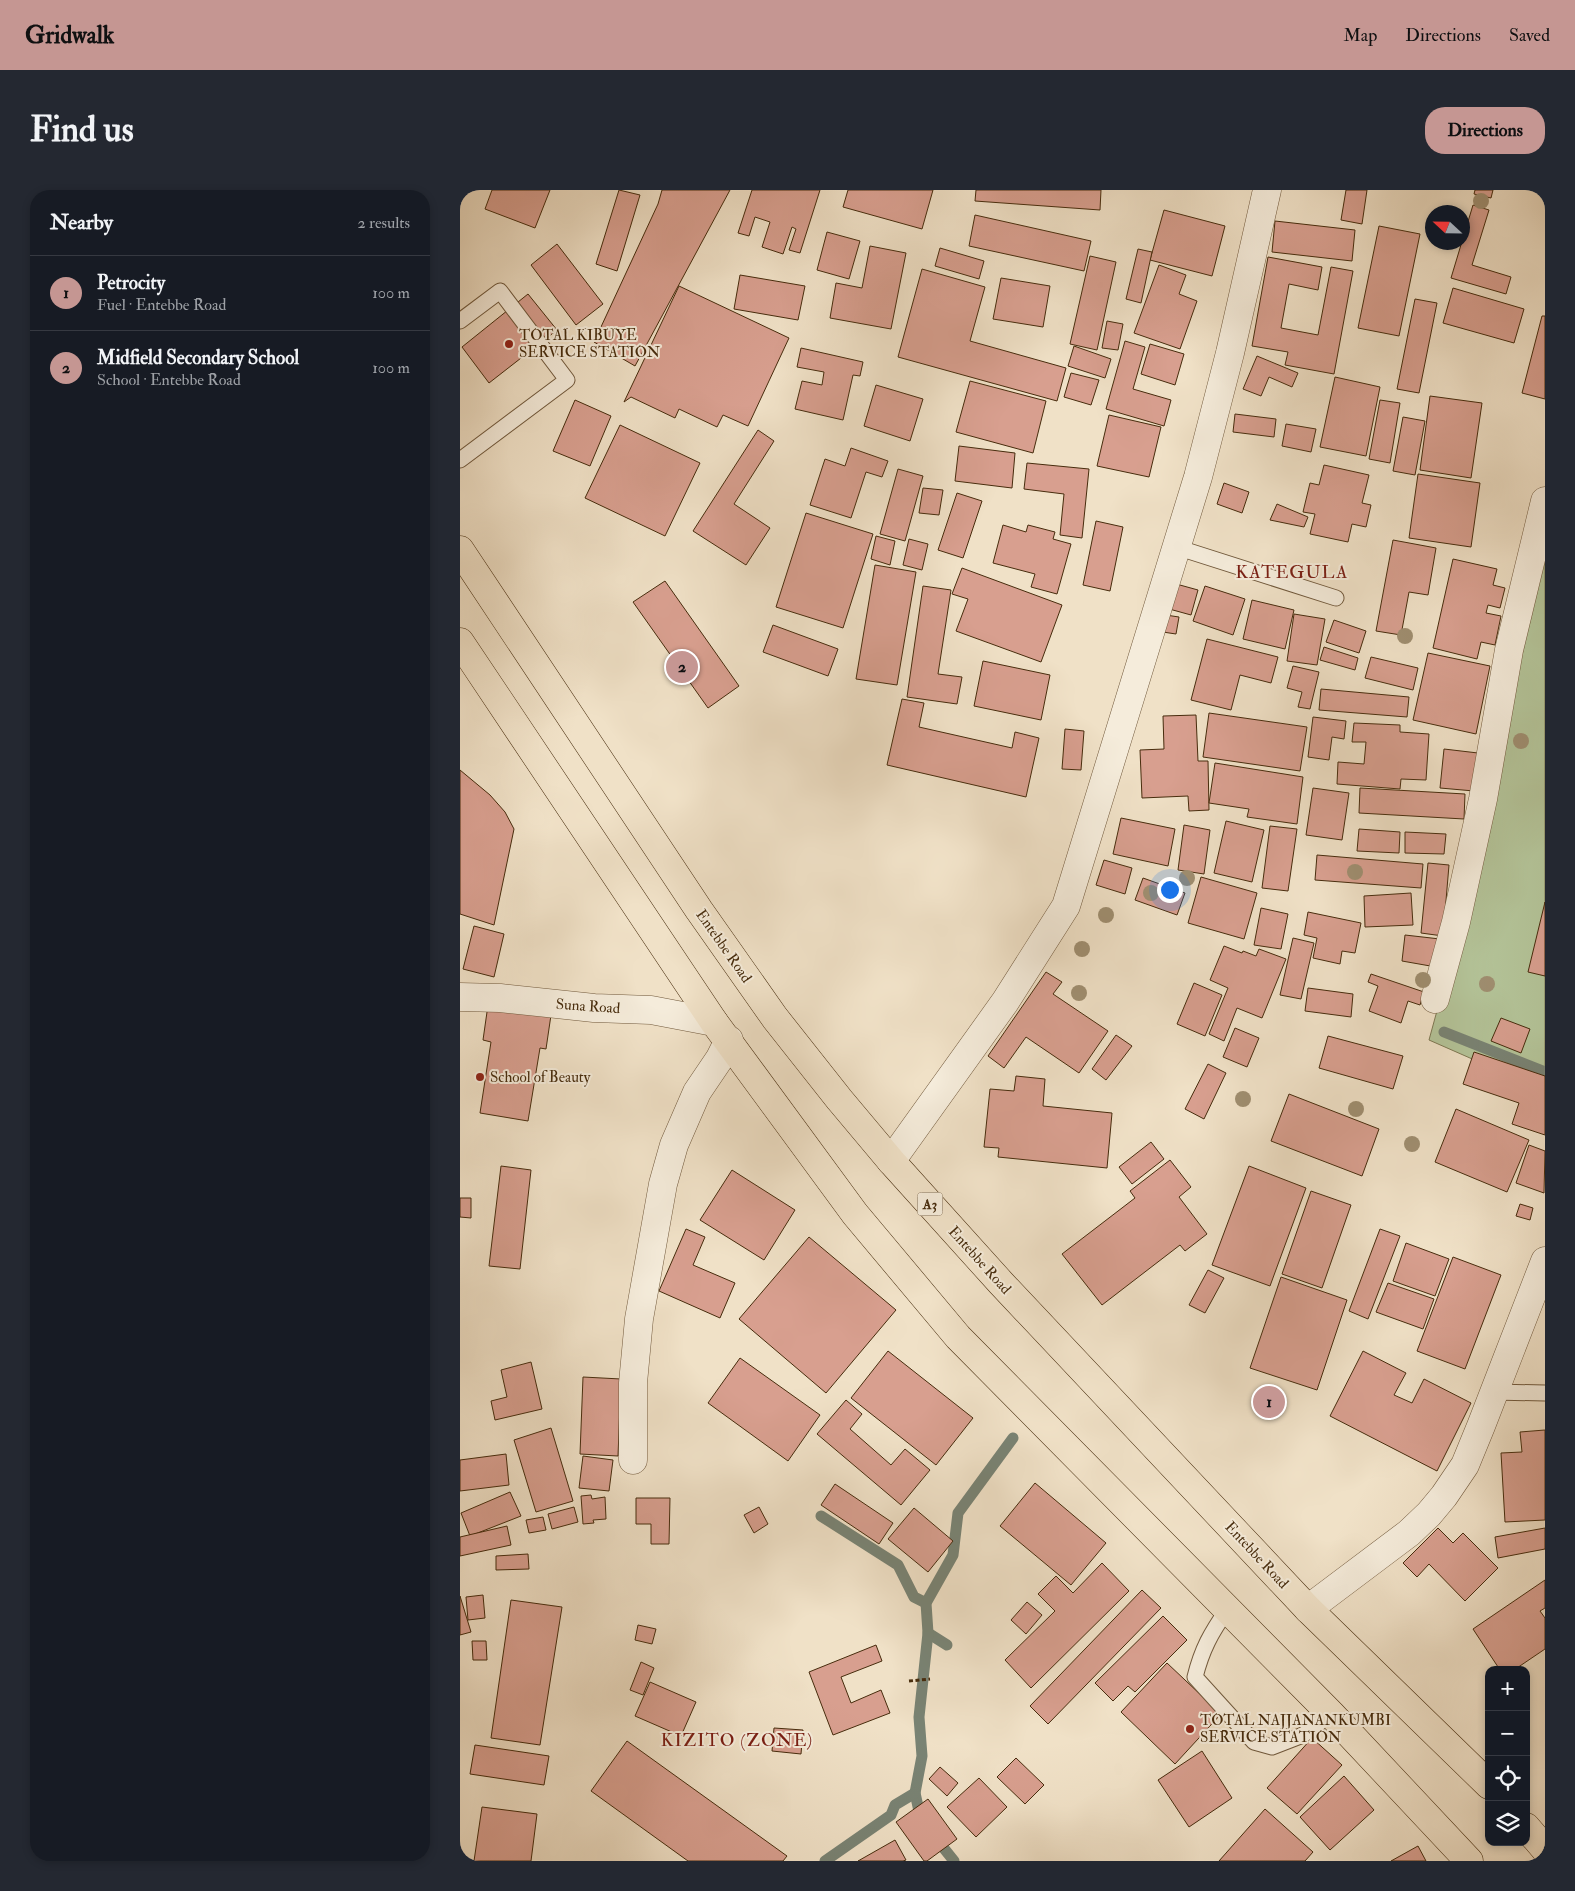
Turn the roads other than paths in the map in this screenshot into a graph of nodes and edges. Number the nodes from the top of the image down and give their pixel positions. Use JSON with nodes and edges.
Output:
{"nodes":[{"id":1,"x":1267,"y":190,"type":"edge"},
{"id":2,"x":460,"y":321,"type":"edge"},
{"id":3,"x":460,"y":460,"type":"edge"},
{"id":4,"x":1545,"y":501,"type":"edge"},
{"id":5,"x":1176,"y":547,"type":"junction"},
{"id":6,"x":460,"y":550,"type":"edge"},
{"id":7,"x":1336,"y":598,"type":"dead end"},
{"id":8,"x":460,"y":642,"type":"edge"},
{"id":9,"x":460,"y":997,"type":"edge"},
{"id":10,"x":1435,"y":999,"type":"dead end"},
{"id":11,"x":721,"y":1031,"type":"junction"},
{"id":12,"x":891,"y":1161,"type":"junction"},
{"id":13,"x":1545,"y":1261,"type":"edge"},
{"id":14,"x":1493,"y":1392,"type":"junction"},
{"id":15,"x":1545,"y":1393,"type":"edge"},
{"id":16,"x":633,"y":1460,"type":"dead end"},
{"id":17,"x":1308,"y":1609,"type":"junction"},
{"id":18,"x":1227,"y":1610,"type":"junction"},
{"id":19,"x":1331,"y":1714,"type":"junction"},
{"id":20,"x":1485,"y":1781,"type":"edge"},
{"id":21,"x":1530,"y":1832,"type":"edge"},
{"id":22,"x":1545,"y":1849,"type":"edge"},
{"id":23,"x":1470,"y":1861,"type":"edge"}],
"edges":[{"from":1,"to":5,"type":"street"},
{"from":2,"to":3,"type":"lane"},
{"from":4,"to":10,"type":"street"},
{"from":5,"to":7,"type":"lane"},
{"from":5,"to":12,"type":"street"},
{"from":6,"to":12,"type":"main road","name":"Entebbe Road","number":"A3"},
{"from":8,"to":11,"type":"main road"},
{"from":9,"to":11,"type":"street","name":"Suna Road"},
{"from":11,"to":16,"type":"street"},
{"from":11,"to":18,"type":"main road"},
{"from":12,"to":17,"type":"main road","name":"Entebbe Road","number":"A3"},
{"from":13,"to":14,"type":"street"},
{"from":14,"to":15,"type":"lane"},
{"from":14,"to":17,"type":"street"},
{"from":17,"to":20,"type":"main road","name":"Entebbe Road","number":"A3"},
{"from":18,"to":19,"type":"main road"},
{"from":18,"to":19,"type":"lane"},
{"from":19,"to":23,"type":"main road"},
{"from":21,"to":22,"type":"main road"}]}
